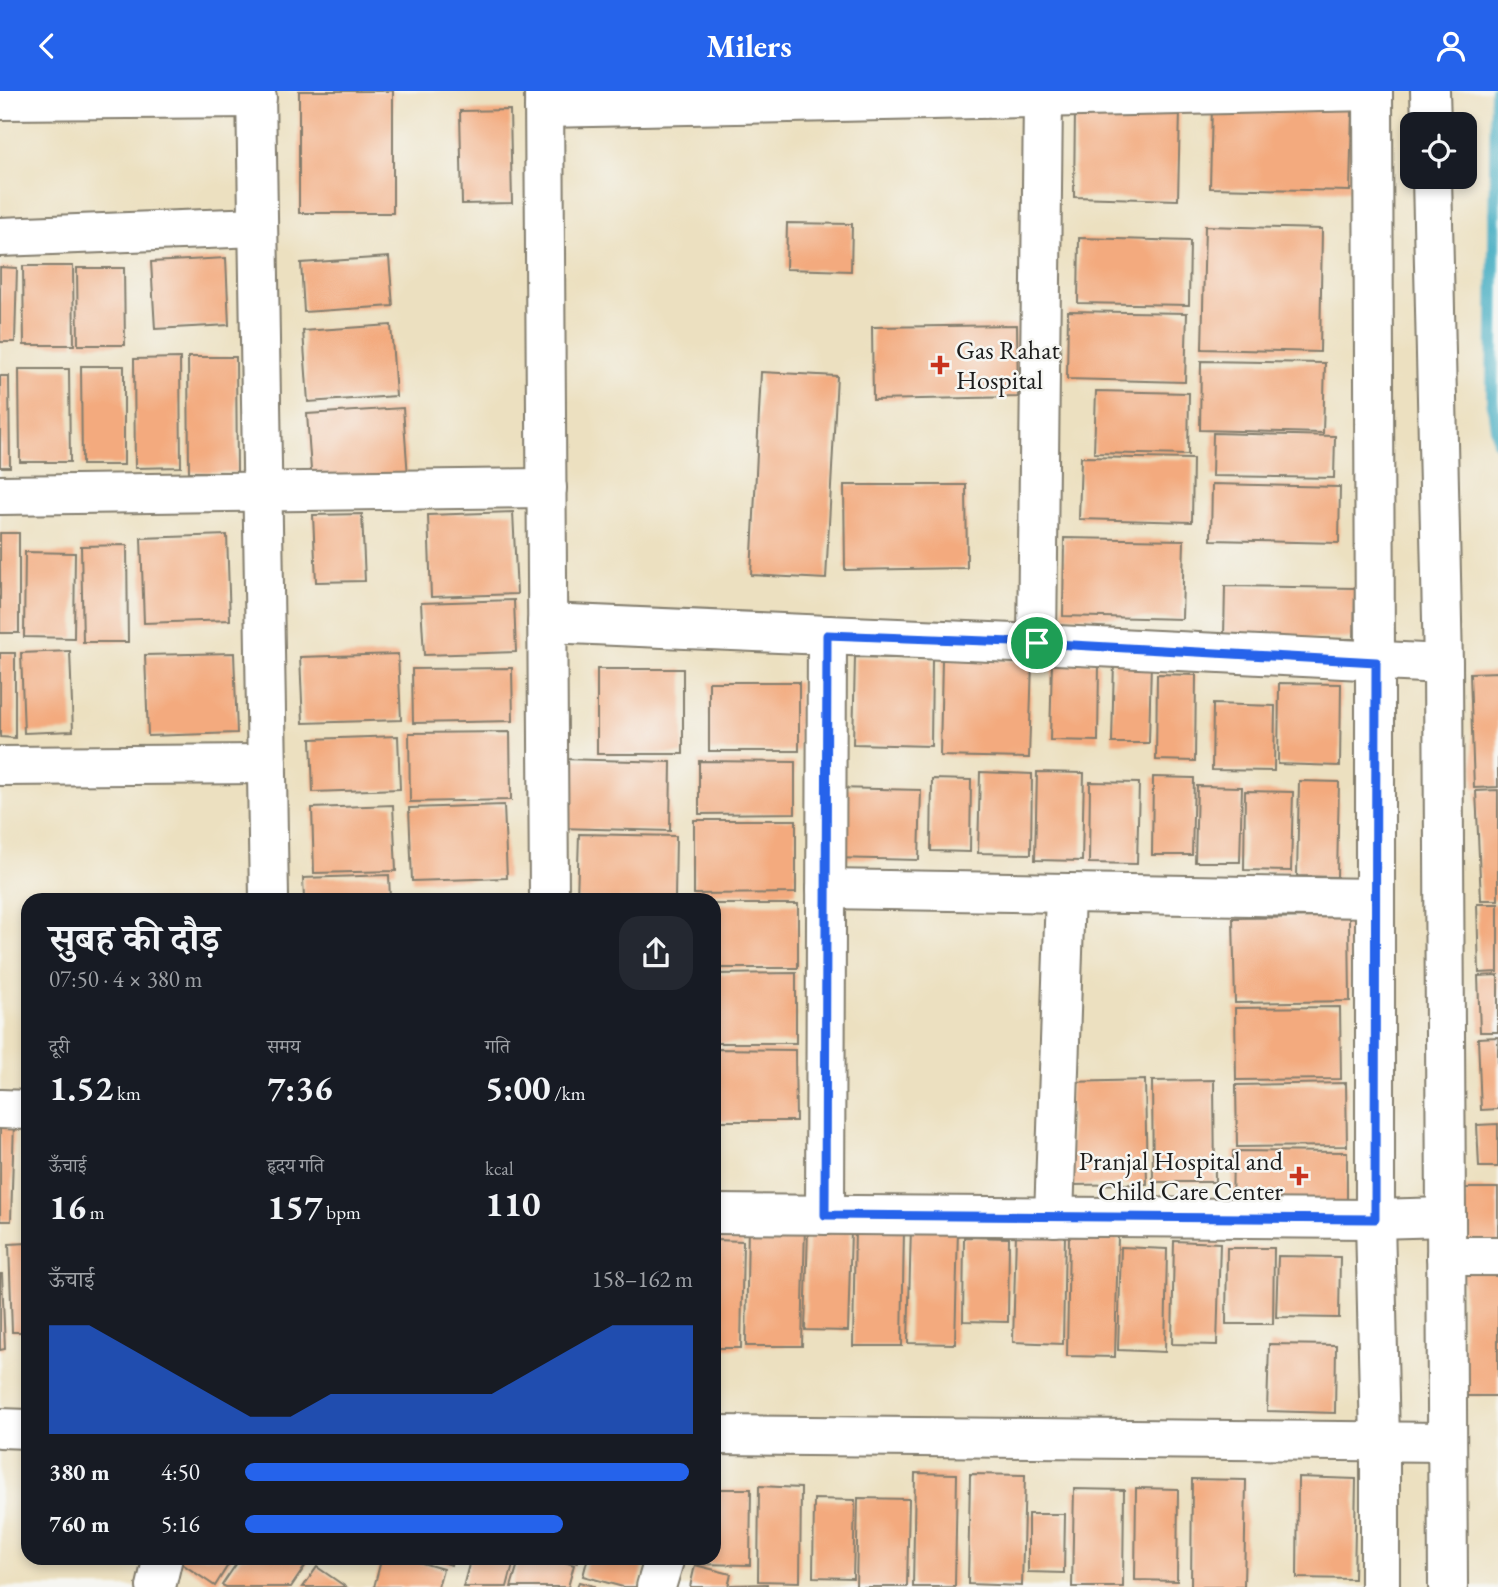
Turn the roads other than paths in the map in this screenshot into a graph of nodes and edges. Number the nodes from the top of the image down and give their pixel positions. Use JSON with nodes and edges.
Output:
{"nodes":[{"id":1,"x":1373,"y":91,"type":"edge"},
{"id":2,"x":1430,"y":91,"type":"edge"},
{"id":3,"x":257,"y":95,"type":"edge"},
{"id":4,"x":1043,"y":98,"type":"junction"},
{"id":5,"x":544,"y":99,"type":"edge"},
{"id":6,"x":0,"y":100,"type":"edge"},
{"id":7,"x":1431,"y":112,"type":"edge"},
{"id":8,"x":1432,"y":189,"type":"edge"},
{"id":9,"x":258,"y":227,"type":"junction"},
{"id":10,"x":0,"y":237,"type":"edge"},
{"id":11,"x":547,"y":488,"type":"junction"},
{"id":12,"x":263,"y":491,"type":"junction"},
{"id":13,"x":0,"y":495,"type":"edge"},
{"id":14,"x":547,"y":623,"type":"junction"},
{"id":15,"x":827,"y":635,"type":"junction"},
{"id":16,"x":1037,"y":643,"type":"junction"},
{"id":17,"x":1376,"y":662,"type":"junction"},
{"id":18,"x":1443,"y":664,"type":"junction"},
{"id":19,"x":267,"y":764,"type":"junction"},
{"id":20,"x":0,"y":766,"type":"edge"},
{"id":21,"x":826,"y":890,"type":"junction"},
{"id":22,"x":269,"y":893,"type":"edge"},
{"id":23,"x":549,"y":893,"type":"edge"},
{"id":24,"x":1065,"y":894,"type":"junction"},
{"id":25,"x":1375,"y":898,"type":"junction"},
{"id":26,"x":0,"y":1109,"type":"edge"},
{"id":27,"x":21,"y":1110,"type":"edge"},
{"id":28,"x":721,"y":1214,"type":"edge"},
{"id":29,"x":825,"y":1215,"type":"junction"},
{"id":30,"x":1054,"y":1217,"type":"junction"},
{"id":31,"x":1446,"y":1217,"type":"junction"},
{"id":32,"x":1375,"y":1219,"type":"junction"},
{"id":33,"x":1446,"y":1256,"type":"junction"},
{"id":34,"x":1498,"y":1256,"type":"edge"},
{"id":35,"x":0,"y":1428,"type":"edge"},
{"id":36,"x":21,"y":1429,"type":"edge"},
{"id":37,"x":721,"y":1436,"type":"edge"},
{"id":38,"x":1380,"y":1442,"type":"junction"},
{"id":39,"x":1447,"y":1442,"type":"junction"},
{"id":40,"x":161,"y":1565,"type":"edge"},
{"id":41,"x":663,"y":1565,"type":"edge"},
{"id":42,"x":156,"y":1587,"type":"edge"},
{"id":43,"x":656,"y":1587,"type":"edge"},
{"id":44,"x":1380,"y":1587,"type":"edge"},
{"id":45,"x":1448,"y":1587,"type":"edge"}],
"edges":[{"from":1,"to":4,"type":"street"},
{"from":1,"to":17,"type":"street"},
{"from":2,"to":7,"type":"street"},
{"from":3,"to":6,"type":"street"},
{"from":3,"to":9,"type":"street"},
{"from":4,"to":5,"type":"street"},
{"from":4,"to":16,"type":"street"},
{"from":5,"to":11,"type":"street"},
{"from":8,"to":18,"type":"street"},
{"from":9,"to":10,"type":"street"},
{"from":9,"to":12,"type":"street"},
{"from":11,"to":12,"type":"street"},
{"from":11,"to":14,"type":"street"},
{"from":12,"to":13,"type":"street"},
{"from":12,"to":19,"type":"street"},
{"from":14,"to":15,"type":"street"},
{"from":14,"to":23,"type":"street"},
{"from":15,"to":16,"type":"street"},
{"from":15,"to":21,"type":"street"},
{"from":16,"to":17,"type":"street"},
{"from":17,"to":18,"type":"street"},
{"from":17,"to":25,"type":"street"},
{"from":18,"to":31,"type":"street"},
{"from":19,"to":20,"type":"street"},
{"from":19,"to":22,"type":"street"},
{"from":21,"to":24,"type":"street"},
{"from":21,"to":29,"type":"street"},
{"from":24,"to":25,"type":"street"},
{"from":24,"to":30,"type":"street"},
{"from":25,"to":32,"type":"street"},
{"from":26,"to":27,"type":"street"},
{"from":28,"to":29,"type":"street"},
{"from":29,"to":30,"type":"street"},
{"from":30,"to":32,"type":"street"},
{"from":31,"to":32,"type":"street"},
{"from":31,"to":33,"type":"street"},
{"from":32,"to":38,"type":"street"},
{"from":33,"to":34,"type":"street"},
{"from":33,"to":39,"type":"street"},
{"from":35,"to":36,"type":"street"},
{"from":37,"to":38,"type":"street"},
{"from":38,"to":39,"type":"street"},
{"from":38,"to":44,"type":"street"},
{"from":39,"to":45,"type":"street"},
{"from":40,"to":42,"type":"street"},
{"from":41,"to":43,"type":"street"}]}
